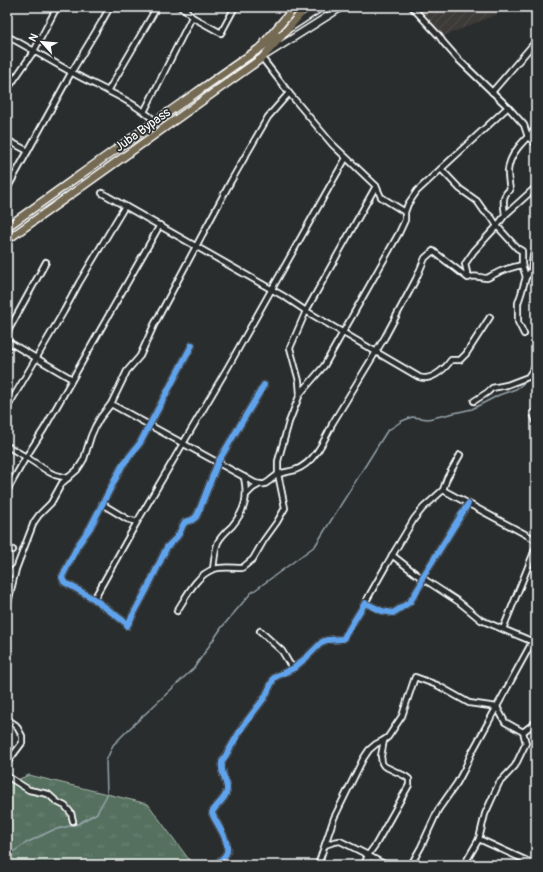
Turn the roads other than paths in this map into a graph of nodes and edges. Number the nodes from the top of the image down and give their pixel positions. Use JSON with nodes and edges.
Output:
{"nodes":[{"id":1,"x":57,"y":7,"type":"edge"},
{"id":2,"x":110,"y":7,"type":"edge"},
{"id":3,"x":157,"y":7,"type":"edge"},
{"id":4,"x":180,"y":7,"type":"edge"},
{"id":5,"x":235,"y":7,"type":"edge"},
{"id":6,"x":295,"y":7,"type":"edge"},
{"id":7,"x":306,"y":7,"type":"edge"},
{"id":8,"x":322,"y":7,"type":"edge"},
{"id":9,"x":342,"y":7,"type":"edge"},
{"id":10,"x":412,"y":7,"type":"edge"},
{"id":11,"x":187,"y":9,"type":"edge"},
{"id":12,"x":192,"y":17,"type":"junction"},
{"id":13,"x":286,"y":31,"type":"junction"},
{"id":14,"x":7,"y":36,"type":"edge"},
{"id":15,"x":536,"y":41,"type":"edge"},
{"id":16,"x":258,"y":49,"type":"junction"},
{"id":17,"x":34,"y":51,"type":"junction"},
{"id":18,"x":262,"y":58,"type":"junction"},
{"id":19,"x":71,"y":72,"type":"junction"},
{"id":20,"x":7,"y":90,"type":"edge"},
{"id":21,"x":108,"y":91,"type":"junction"},
{"id":22,"x":492,"y":92,"type":"junction"},
{"id":23,"x":289,"y":93,"type":"junction"},
{"id":24,"x":508,"y":107,"type":"junction"},
{"id":25,"x":144,"y":112,"type":"junction"},
{"id":26,"x":155,"y":121,"type":"junction"},
{"id":27,"x":536,"y":129,"type":"edge"},
{"id":28,"x":528,"y":137,"type":"junction"},
{"id":29,"x":7,"y":140,"type":"edge"},
{"id":30,"x":536,"y":144,"type":"edge"},
{"id":31,"x":28,"y":151,"type":"junction"},
{"id":32,"x":346,"y":158,"type":"junction"},
{"id":33,"x":441,"y":169,"type":"junction"},
{"id":34,"x":376,"y":186,"type":"junction"},
{"id":35,"x":536,"y":187,"type":"edge"},
{"id":36,"x":7,"y":189,"type":"edge"},
{"id":37,"x":102,"y":193,"type":"dead end"},
{"id":38,"x":125,"y":206,"type":"junction"},
{"id":39,"x":405,"y":212,"type":"junction"},
{"id":40,"x":505,"y":215,"type":"junction"},
{"id":41,"x":160,"y":225,"type":"junction"},
{"id":42,"x":497,"y":226,"type":"junction"},
{"id":43,"x":7,"y":227,"type":"edge"},
{"id":44,"x":7,"y":240,"type":"edge"},
{"id":45,"x":196,"y":246,"type":"junction"},
{"id":46,"x":536,"y":247,"type":"edge"},
{"id":47,"x":46,"y":262,"type":"dead end"},
{"id":48,"x":522,"y":265,"type":"junction"},
{"id":49,"x":531,"y":271,"type":"junction"},
{"id":50,"x":536,"y":276,"type":"edge"},
{"id":51,"x":526,"y":277,"type":"junction"},
{"id":52,"x":468,"y":278,"type":"junction"},
{"id":53,"x":272,"y":290,"type":"junction"},
{"id":54,"x":306,"y":311,"type":"junction"},
{"id":55,"x":490,"y":316,"type":"dead end"},
{"id":56,"x":342,"y":332,"type":"junction"},
{"id":57,"x":7,"y":333,"type":"edge"},
{"id":58,"x":524,"y":334,"type":"dead end"},
{"id":59,"x":7,"y":342,"type":"edge"},
{"id":60,"x":192,"y":345,"type":"dead end"},
{"id":61,"x":376,"y":352,"type":"junction"},
{"id":62,"x":36,"y":358,"type":"junction"},
{"id":63,"x":536,"y":365,"type":"edge"},
{"id":64,"x":72,"y":379,"type":"junction"},
{"id":65,"x":264,"y":385,"type":"dead end"},
{"id":66,"x":300,"y":394,"type":"junction"},
{"id":67,"x":474,"y":401,"type":"dead end"},
{"id":68,"x":111,"y":404,"type":"junction"},
{"id":69,"x":7,"y":408,"type":"edge"},
{"id":70,"x":534,"y":413,"type":"dead end"},
{"id":71,"x":536,"y":422,"type":"edge"},
{"id":72,"x":149,"y":425,"type":"junction"},
{"id":73,"x":183,"y":444,"type":"junction"},
{"id":74,"x":7,"y":446,"type":"edge"},
{"id":75,"x":460,"y":455,"type":"dead end"},
{"id":76,"x":26,"y":457,"type":"junction"},
{"id":77,"x":218,"y":462,"type":"junction"},
{"id":78,"x":278,"y":474,"type":"junction"},
{"id":79,"x":244,"y":477,"type":"junction"},
{"id":80,"x":68,"y":478,"type":"junction"},
{"id":81,"x":260,"y":484,"type":"junction"},
{"id":82,"x":443,"y":490,"type":"junction"},
{"id":83,"x":7,"y":491,"type":"edge"},
{"id":84,"x":246,"y":494,"type":"junction"},
{"id":85,"x":102,"y":504,"type":"junction"},
{"id":86,"x":468,"y":504,"type":"junction"},
{"id":87,"x":137,"y":522,"type":"junction"},
{"id":88,"x":536,"y":540,"type":"edge"},
{"id":89,"x":7,"y":547,"type":"edge"},
{"id":90,"x":536,"y":547,"type":"edge"},
{"id":91,"x":13,"y":550,"type":"dead end"},
{"id":92,"x":392,"y":555,"type":"junction"},
{"id":93,"x":16,"y":569,"type":"junction"},
{"id":94,"x":213,"y":569,"type":"junction"},
{"id":95,"x":7,"y":576,"type":"edge"},
{"id":96,"x":422,"y":578,"type":"junction"},
{"id":97,"x":94,"y":599,"type":"junction"},
{"id":98,"x":365,"y":603,"type":"junction"},
{"id":99,"x":7,"y":607,"type":"edge"},
{"id":100,"x":177,"y":611,"type":"dead end"},
{"id":101,"x":503,"y":629,"type":"junction"},
{"id":102,"x":260,"y":631,"type":"dead end"},
{"id":103,"x":536,"y":635,"type":"edge"},
{"id":104,"x":534,"y":642,"type":"edge"},
{"id":105,"x":7,"y":663,"type":"edge"},
{"id":106,"x":294,"y":668,"type":"junction"},
{"id":107,"x":7,"y":681,"type":"edge"},
{"id":108,"x":497,"y":707,"type":"junction"},
{"id":109,"x":7,"y":719,"type":"edge"},
{"id":110,"x":536,"y":722,"type":"edge"},
{"id":111,"x":523,"y":732,"type":"junction"},
{"id":112,"x":384,"y":740,"type":"junction"},
{"id":113,"x":7,"y":764,"type":"edge"},
{"id":114,"x":7,"y":776,"type":"edge"},
{"id":115,"x":73,"y":821,"type":"dead end"},
{"id":116,"x":479,"y":839,"type":"junction"},
{"id":117,"x":325,"y":845,"type":"junction"},
{"id":118,"x":368,"y":855,"type":"junction"},
{"id":119,"x":215,"y":865,"type":"edge"},
{"id":120,"x":318,"y":865,"type":"edge"},
{"id":121,"x":364,"y":865,"type":"edge"},
{"id":122,"x":386,"y":865,"type":"edge"},
{"id":123,"x":410,"y":865,"type":"edge"},
{"id":124,"x":464,"y":865,"type":"edge"},
{"id":125,"x":536,"y":865,"type":"edge"}],
"edges":[{"from":1,"to":17,"type":"street"},
{"from":2,"to":19,"type":"street"},
{"from":3,"to":21,"type":"street"},
{"from":4,"to":11,"type":"street"},
{"from":5,"to":12,"type":"street"},
{"from":6,"to":16,"type":"main road","name":"Juba Bypass"},
{"from":7,"to":13,"type":"main road","name":"Juba Bypass"},
{"from":8,"to":13,"type":"main road"},
{"from":9,"to":18,"type":"main road"},
{"from":10,"to":22,"type":"street"},
{"from":11,"to":12,"type":"street"},
{"from":12,"to":25,"type":"street"},
{"from":13,"to":16,"type":"main road","name":"Juba Bypass"},
{"from":13,"to":18,"type":"main road","name":"Juba Bypass"},
{"from":14,"to":17,"type":"street"},
{"from":15,"to":22,"type":"street"},
{"from":16,"to":26,"type":"main road","name":"Juba Bypass"},
{"from":17,"to":19,"type":"street"},
{"from":17,"to":20,"type":"street"},
{"from":18,"to":23,"type":"street"},
{"from":18,"to":44,"type":"main road","name":"Juba Bypass"},
{"from":19,"to":21,"type":"street"},
{"from":19,"to":31,"type":"street"},
{"from":21,"to":25,"type":"street"},
{"from":22,"to":24,"type":"street"},
{"from":23,"to":32,"type":"street"},
{"from":23,"to":45,"type":"street"},
{"from":24,"to":28,"type":"street"},
{"from":24,"to":33,"type":"street"},
{"from":25,"to":26,"type":"street"},
{"from":26,"to":43,"type":"main road","name":"Juba Bypass"},
{"from":27,"to":28,"type":"street"},
{"from":28,"to":30,"type":"street"},
{"from":28,"to":40,"type":"street"},
{"from":29,"to":31,"type":"street"},
{"from":31,"to":36,"type":"street"},
{"from":32,"to":34,"type":"street"},
{"from":32,"to":53,"type":"street"},
{"from":33,"to":39,"type":"street"},
{"from":33,"to":42,"type":"street"},
{"from":34,"to":39,"type":"street"},
{"from":34,"to":54,"type":"street"},
{"from":35,"to":40,"type":"street"},
{"from":37,"to":38,"type":"street"},
{"from":38,"to":41,"type":"street"},
{"from":38,"to":62,"type":"street"},
{"from":39,"to":56,"type":"street"},
{"from":40,"to":42,"type":"street"},
{"from":41,"to":45,"type":"street"},
{"from":41,"to":64,"type":"street"},
{"from":42,"to":48,"type":"street"},
{"from":42,"to":52,"type":"street"},
{"from":45,"to":53,"type":"street"},
{"from":45,"to":68,"type":"street"},
{"from":46,"to":49,"type":"street"},
{"from":47,"to":57,"type":"street"},
{"from":48,"to":51,"type":"street"},
{"from":48,"to":52,"type":"street"},
{"from":49,"to":50,"type":"street"},
{"from":49,"to":51,"type":"street"},
{"from":51,"to":58,"type":"street"},
{"from":52,"to":61,"type":"street"},
{"from":53,"to":54,"type":"street"},
{"from":53,"to":73,"type":"street"},
{"from":54,"to":56,"type":"street"},
{"from":54,"to":66,"type":"street"},
{"from":55,"to":61,"type":"street"},
{"from":56,"to":61,"type":"street"},
{"from":56,"to":66,"type":"street"},
{"from":59,"to":62,"type":"street"},
{"from":60,"to":72,"type":"street"},
{"from":61,"to":78,"type":"street"},
{"from":62,"to":64,"type":"street"},
{"from":62,"to":69,"type":"street"},
{"from":63,"to":67,"type":"street"},
{"from":64,"to":76,"type":"street"},
{"from":65,"to":77,"type":"street"},
{"from":66,"to":78,"type":"street"},
{"from":68,"to":72,"type":"street"},
{"from":68,"to":80,"type":"street"},
{"from":70,"to":71,"type":"street"},
{"from":72,"to":73,"type":"street"},
{"from":72,"to":85,"type":"street"},
{"from":73,"to":77,"type":"street"},
{"from":73,"to":87,"type":"street"},
{"from":74,"to":76,"type":"street"},
{"from":75,"to":82,"type":"street"},
{"from":76,"to":80,"type":"street"},
{"from":76,"to":83,"type":"street"},
{"from":77,"to":79,"type":"street"},
{"from":77,"to":97,"type":"street"},
{"from":78,"to":81,"type":"street"},
{"from":78,"to":94,"type":"street"},
{"from":79,"to":81,"type":"street"},
{"from":79,"to":84,"type":"street"},
{"from":80,"to":93,"type":"street"},
{"from":81,"to":84,"type":"street"},
{"from":82,"to":86,"type":"street"},
{"from":82,"to":92,"type":"street"},
{"from":84,"to":94,"type":"street"},
{"from":85,"to":87,"type":"street"},
{"from":85,"to":97,"type":"street"},
{"from":86,"to":88,"type":"street"},
{"from":86,"to":96,"type":"street"},
{"from":87,"to":97,"type":"street"},
{"from":89,"to":91,"type":"street"},
{"from":90,"to":101,"type":"street"},
{"from":92,"to":96,"type":"street"},
{"from":92,"to":98,"type":"street"},
{"from":93,"to":95,"type":"street"},
{"from":93,"to":99,"type":"street"},
{"from":94,"to":100,"type":"street"},
{"from":96,"to":98,"type":"street"},
{"from":96,"to":101,"type":"street"},
{"from":98,"to":106,"type":"street"},
{"from":101,"to":104,"type":"street"},
{"from":102,"to":106,"type":"street"},
{"from":103,"to":104,"type":"street"},
{"from":104,"to":108,"type":"street"},
{"from":105,"to":107,"type":"street"},
{"from":106,"to":119,"type":"street"},
{"from":108,"to":111,"type":"street"},
{"from":108,"to":112,"type":"street"},
{"from":108,"to":123,"type":"street"},
{"from":109,"to":113,"type":"street"},
{"from":110,"to":111,"type":"street"},
{"from":111,"to":116,"type":"street"},
{"from":112,"to":117,"type":"street"},
{"from":112,"to":118,"type":"street"},
{"from":114,"to":115,"type":"street"},
{"from":116,"to":124,"type":"street"},
{"from":116,"to":125,"type":"street"},
{"from":117,"to":118,"type":"street"},
{"from":117,"to":120,"type":"street"},
{"from":118,"to":121,"type":"street"},
{"from":121,"to":122,"type":"street"}]}
